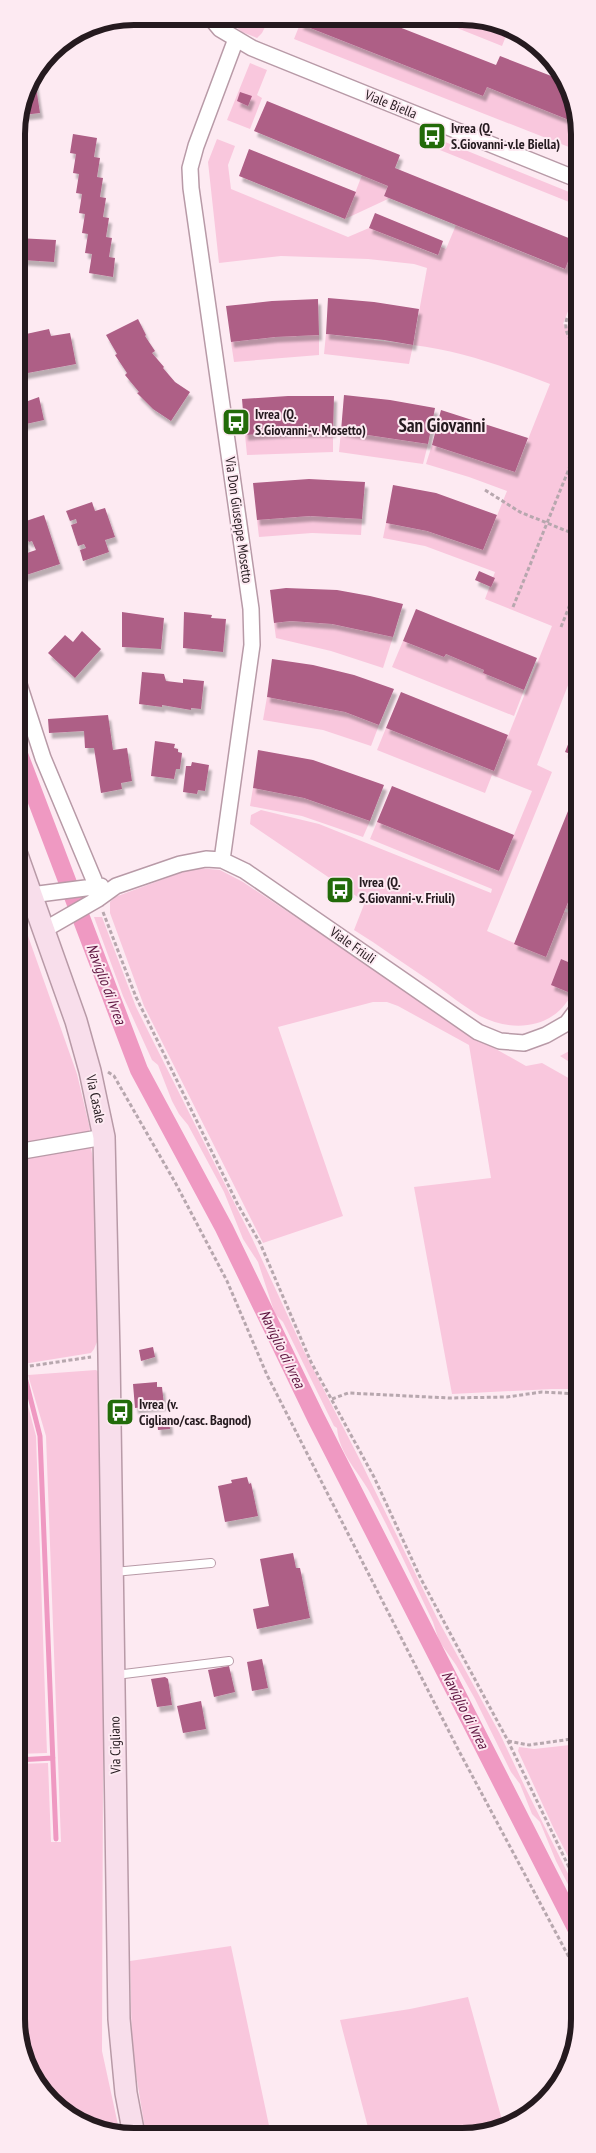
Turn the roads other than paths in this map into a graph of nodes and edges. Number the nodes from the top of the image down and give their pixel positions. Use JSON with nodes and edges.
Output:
{"nodes":[{"id":1,"x":217,"y":25,"type":"edge"},
{"id":2,"x":236,"y":39,"type":"junction"},
{"id":3,"x":571,"y":177,"type":"edge"},
{"id":4,"x":25,"y":702,"type":"edge"},
{"id":5,"x":222,"y":860,"type":"junction"},
{"id":6,"x":25,"y":877,"type":"edge"},
{"id":7,"x":96,"y":893,"type":"junction"},
{"id":8,"x":31,"y":894,"type":"junction"},
{"id":9,"x":53,"y":925,"type":"junction"},
{"id":10,"x":571,"y":1018,"type":"edge"},
{"id":11,"x":104,"y":1136,"type":"junction"},
{"id":12,"x":25,"y":1151,"type":"edge"},
{"id":13,"x":109,"y":1355,"type":"joint"},
{"id":14,"x":211,"y":1563,"type":"dead end"},
{"id":15,"x":112,"y":1573,"type":"junction"},
{"id":16,"x":229,"y":1661,"type":"dead end"},
{"id":17,"x":114,"y":1675,"type":"junction"},
{"id":18,"x":133,"y":2128,"type":"edge"}],
"edges":[{"from":1,"to":2,"type":"street","name":"Viale Biella"},
{"from":2,"to":3,"type":"street","name":"Viale Biella"},
{"from":2,"to":5,"type":"street","name":"Via Don Giuseppe Mosetto"},
{"from":4,"to":7,"type":"street"},
{"from":5,"to":7,"type":"street","name":"Viale Friuli"},
{"from":5,"to":10,"type":"street","name":"Viale Friuli"},
{"from":6,"to":8,"type":"main road","name":"Via Casale"},
{"from":7,"to":8,"type":"street","name":"Viale Friuli"},
{"from":7,"to":9,"type":"street","name":"Viale Friuli"},
{"from":8,"to":9,"type":"main road","name":"Via Casale"},
{"from":9,"to":11,"type":"main road","name":"Via Casale"},
{"from":11,"to":12,"type":"street"},
{"from":11,"to":13,"type":"main road","name":"Via Casale"},
{"from":13,"to":15,"type":"main road","name":"Via Cigliano"},
{"from":14,"to":15,"type":"lane"},
{"from":15,"to":17,"type":"main road","name":"Via Cigliano"},
{"from":16,"to":17,"type":"lane"},
{"from":17,"to":18,"type":"main road","name":"Via Cigliano"}]}
